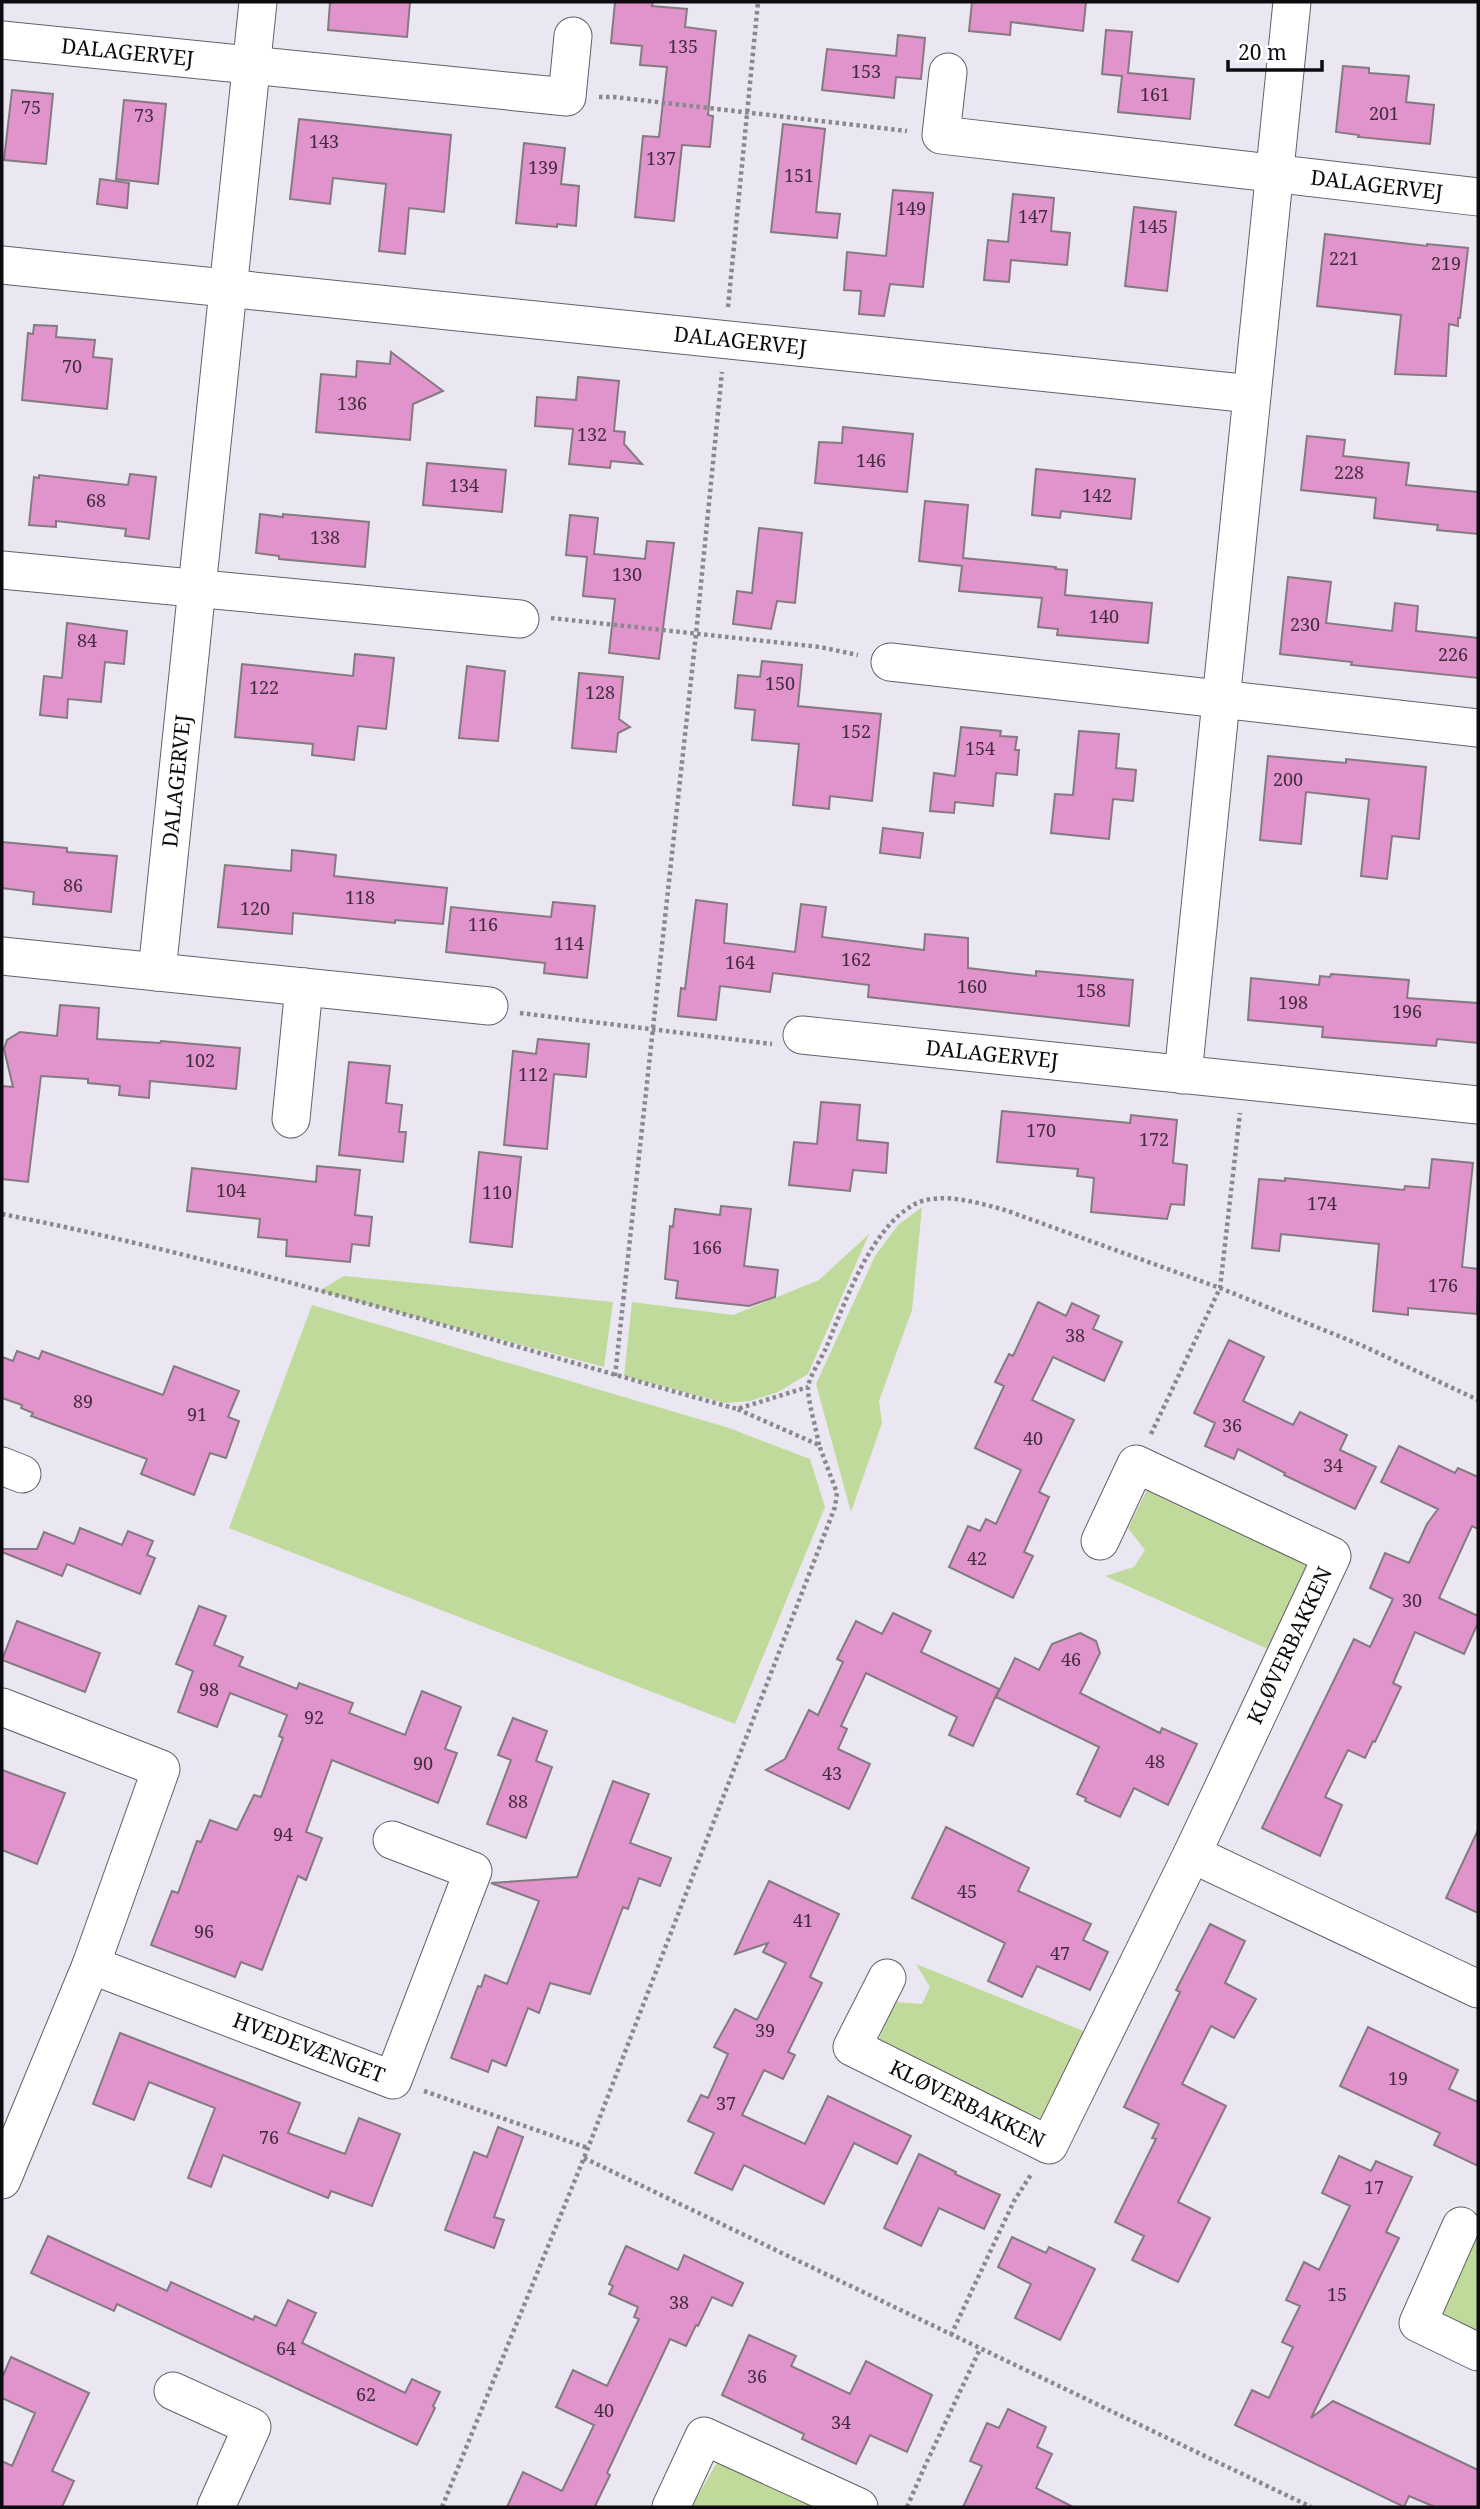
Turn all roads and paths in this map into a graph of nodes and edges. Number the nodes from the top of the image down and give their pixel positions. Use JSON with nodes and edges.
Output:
{"nodes":[{"id":1,"x":258,"y":2,"type":"edge"},
{"id":2,"x":758,"y":2,"type":"edge"},
{"id":3,"x":1292,"y":2,"type":"edge"},
{"id":4,"x":573,"y":36,"type":"dead end"},
{"id":5,"x":2,"y":40,"type":"edge"},
{"id":6,"x":252,"y":65,"type":"junction"},
{"id":7,"x":948,"y":72,"type":"dead end"},
{"id":8,"x":567,"y":97,"type":"junction"},
{"id":9,"x":747,"y":113,"type":"junction"},
{"id":10,"x":941,"y":135,"type":"junction"},
{"id":11,"x":1275,"y":174,"type":"junction"},
{"id":12,"x":1478,"y":197,"type":"edge"},
{"id":13,"x":2,"y":265,"type":"edge"},
{"id":14,"x":228,"y":289,"type":"junction"},
{"id":15,"x":725,"y":339,"type":"junction"},
{"id":16,"x":1252,"y":394,"type":"junction"},
{"id":17,"x":2,"y":570,"type":"edge"},
{"id":18,"x":197,"y":589,"type":"junction"},
{"id":19,"x":520,"y":619,"type":"joint"},
{"id":20,"x":696,"y":634,"type":"junction"},
{"id":21,"x":890,"y":662,"type":"joint"},
{"id":22,"x":1221,"y":699,"type":"junction"},
{"id":23,"x":1478,"y":727,"type":"edge"},
{"id":24,"x":2,"y":956,"type":"edge"},
{"id":25,"x":157,"y":972,"type":"junction"},
{"id":26,"x":304,"y":987,"type":"junction"},
{"id":27,"x":489,"y":1006,"type":"joint"},
{"id":28,"x":653,"y":1031,"type":"junction"},
{"id":29,"x":802,"y":1035,"type":"joint"},
{"id":30,"x":1182,"y":1075,"type":"junction"},
{"id":31,"x":1244,"y":1081,"type":"junction"},
{"id":32,"x":1478,"y":1105,"type":"edge"},
{"id":33,"x":291,"y":1119,"type":"dead end"},
{"id":34,"x":2,"y":1214,"type":"edge"},
{"id":35,"x":1220,"y":1288,"type":"junction"},
{"id":36,"x":615,"y":1376,"type":"junction"},
{"id":37,"x":808,"y":1387,"type":"junction"},
{"id":38,"x":1478,"y":1400,"type":"edge"},
{"id":39,"x":737,"y":1409,"type":"junction"},
{"id":40,"x":819,"y":1445,"type":"junction"},
{"id":41,"x":1136,"y":1464,"type":"junction"},
{"id":42,"x":1100,"y":1541,"type":"dead end"},
{"id":43,"x":2,"y":1706,"type":"edge"},
{"id":44,"x":392,"y":1840,"type":"dead end"},
{"id":45,"x":1192,"y":1854,"type":"junction"},
{"id":46,"x":91,"y":1965,"type":"junction"},
{"id":47,"x":887,"y":1978,"type":"dead end"},
{"id":48,"x":1478,"y":1989,"type":"edge"},
{"id":49,"x":393,"y":2080,"type":"junction"},
{"id":50,"x":1049,"y":2145,"type":"junction"},
{"id":51,"x":588,"y":2148,"type":"junction"},
{"id":52,"x":584,"y":2158,"type":"junction"},
{"id":53,"x":2,"y":2180,"type":"edge"},
{"id":54,"x":1461,"y":2226,"type":"dead end"},
{"id":55,"x":951,"y":2335,"type":"junction"},
{"id":56,"x":981,"y":2349,"type":"junction"},
{"id":57,"x":1478,"y":2352,"type":"edge"},
{"id":58,"x":173,"y":2391,"type":"dead end"},
{"id":59,"x":216,"y":2507,"type":"edge"},
{"id":60,"x":442,"y":2507,"type":"edge"},
{"id":61,"x":671,"y":2507,"type":"edge"},
{"id":62,"x":859,"y":2507,"type":"edge"},
{"id":63,"x":908,"y":2507,"type":"edge"},
{"id":64,"x":1311,"y":2507,"type":"edge"}],
"edges":[{"from":1,"to":6,"type":"street","name":"DALAGERVEJ"},
{"from":2,"to":9,"type":"path"},
{"from":3,"to":11,"type":"street"},
{"from":4,"to":8,"type":"street"},
{"from":5,"to":6,"type":"street","name":"DALAGERVEJ"},
{"from":6,"to":8,"type":"street","name":"DALAGERVEJ"},
{"from":6,"to":14,"type":"street","name":"DALAGERVEJ"},
{"from":7,"to":10,"type":"street"},
{"from":8,"to":9,"type":"path"},
{"from":9,"to":10,"type":"path"},
{"from":9,"to":15,"type":"path"},
{"from":10,"to":11,"type":"street","name":"DALAGERVEJ"},
{"from":11,"to":12,"type":"street","name":"DALAGERVEJ"},
{"from":11,"to":16,"type":"street"},
{"from":13,"to":14,"type":"street","name":"DALAGERVEJ"},
{"from":14,"to":15,"type":"street","name":"DALAGERVEJ"},
{"from":14,"to":18,"type":"street","name":"DALAGERVEJ"},
{"from":15,"to":16,"type":"street","name":"DALAGERVEJ"},
{"from":15,"to":20,"type":"path"},
{"from":16,"to":22,"type":"street"},
{"from":17,"to":18,"type":"street"},
{"from":18,"to":19,"type":"street"},
{"from":18,"to":25,"type":"street","name":"DALAGERVEJ"},
{"from":19,"to":20,"type":"path"},
{"from":20,"to":21,"type":"path"},
{"from":20,"to":28,"type":"path"},
{"from":21,"to":22,"type":"street"},
{"from":22,"to":23,"type":"street"},
{"from":22,"to":30,"type":"street"},
{"from":24,"to":25,"type":"street"},
{"from":25,"to":26,"type":"street"},
{"from":26,"to":27,"type":"street"},
{"from":26,"to":33,"type":"street"},
{"from":27,"to":28,"type":"path"},
{"from":28,"to":29,"type":"path"},
{"from":28,"to":36,"type":"path"},
{"from":29,"to":30,"type":"street","name":"DALAGERVEJ"},
{"from":30,"to":31,"type":"street","name":"DALAGERVEJ"},
{"from":31,"to":32,"type":"street","name":"DALAGERVEJ"},
{"from":31,"to":35,"type":"path"},
{"from":34,"to":36,"type":"path"},
{"from":35,"to":37,"type":"path"},
{"from":35,"to":38,"type":"path"},
{"from":35,"to":41,"type":"path"},
{"from":36,"to":39,"type":"path"},
{"from":37,"to":39,"type":"path"},
{"from":37,"to":40,"type":"path"},
{"from":39,"to":40,"type":"path"},
{"from":40,"to":51,"type":"path"},
{"from":41,"to":42,"type":"street"},
{"from":41,"to":45,"type":"street","name":"KLØVERBAKKEN"},
{"from":43,"to":46,"type":"street"},
{"from":44,"to":49,"type":"street","name":"HVEDEVÆNGET"},
{"from":45,"to":48,"type":"street"},
{"from":45,"to":50,"type":"street","name":"KLØVERBAKKEN"},
{"from":46,"to":49,"type":"street","name":"HVEDEVÆNGET"},
{"from":46,"to":53,"type":"street"},
{"from":47,"to":50,"type":"street","name":"KLØVERBAKKEN"},
{"from":49,"to":51,"type":"path"},
{"from":50,"to":55,"type":"path"},
{"from":51,"to":52,"type":"path"},
{"from":52,"to":55,"type":"path"},
{"from":52,"to":60,"type":"path"},
{"from":54,"to":57,"type":"street"},
{"from":55,"to":56,"type":"path"},
{"from":56,"to":63,"type":"path"},
{"from":56,"to":64,"type":"path"},
{"from":58,"to":59,"type":"street"},
{"from":61,"to":62,"type":"street"}]}
